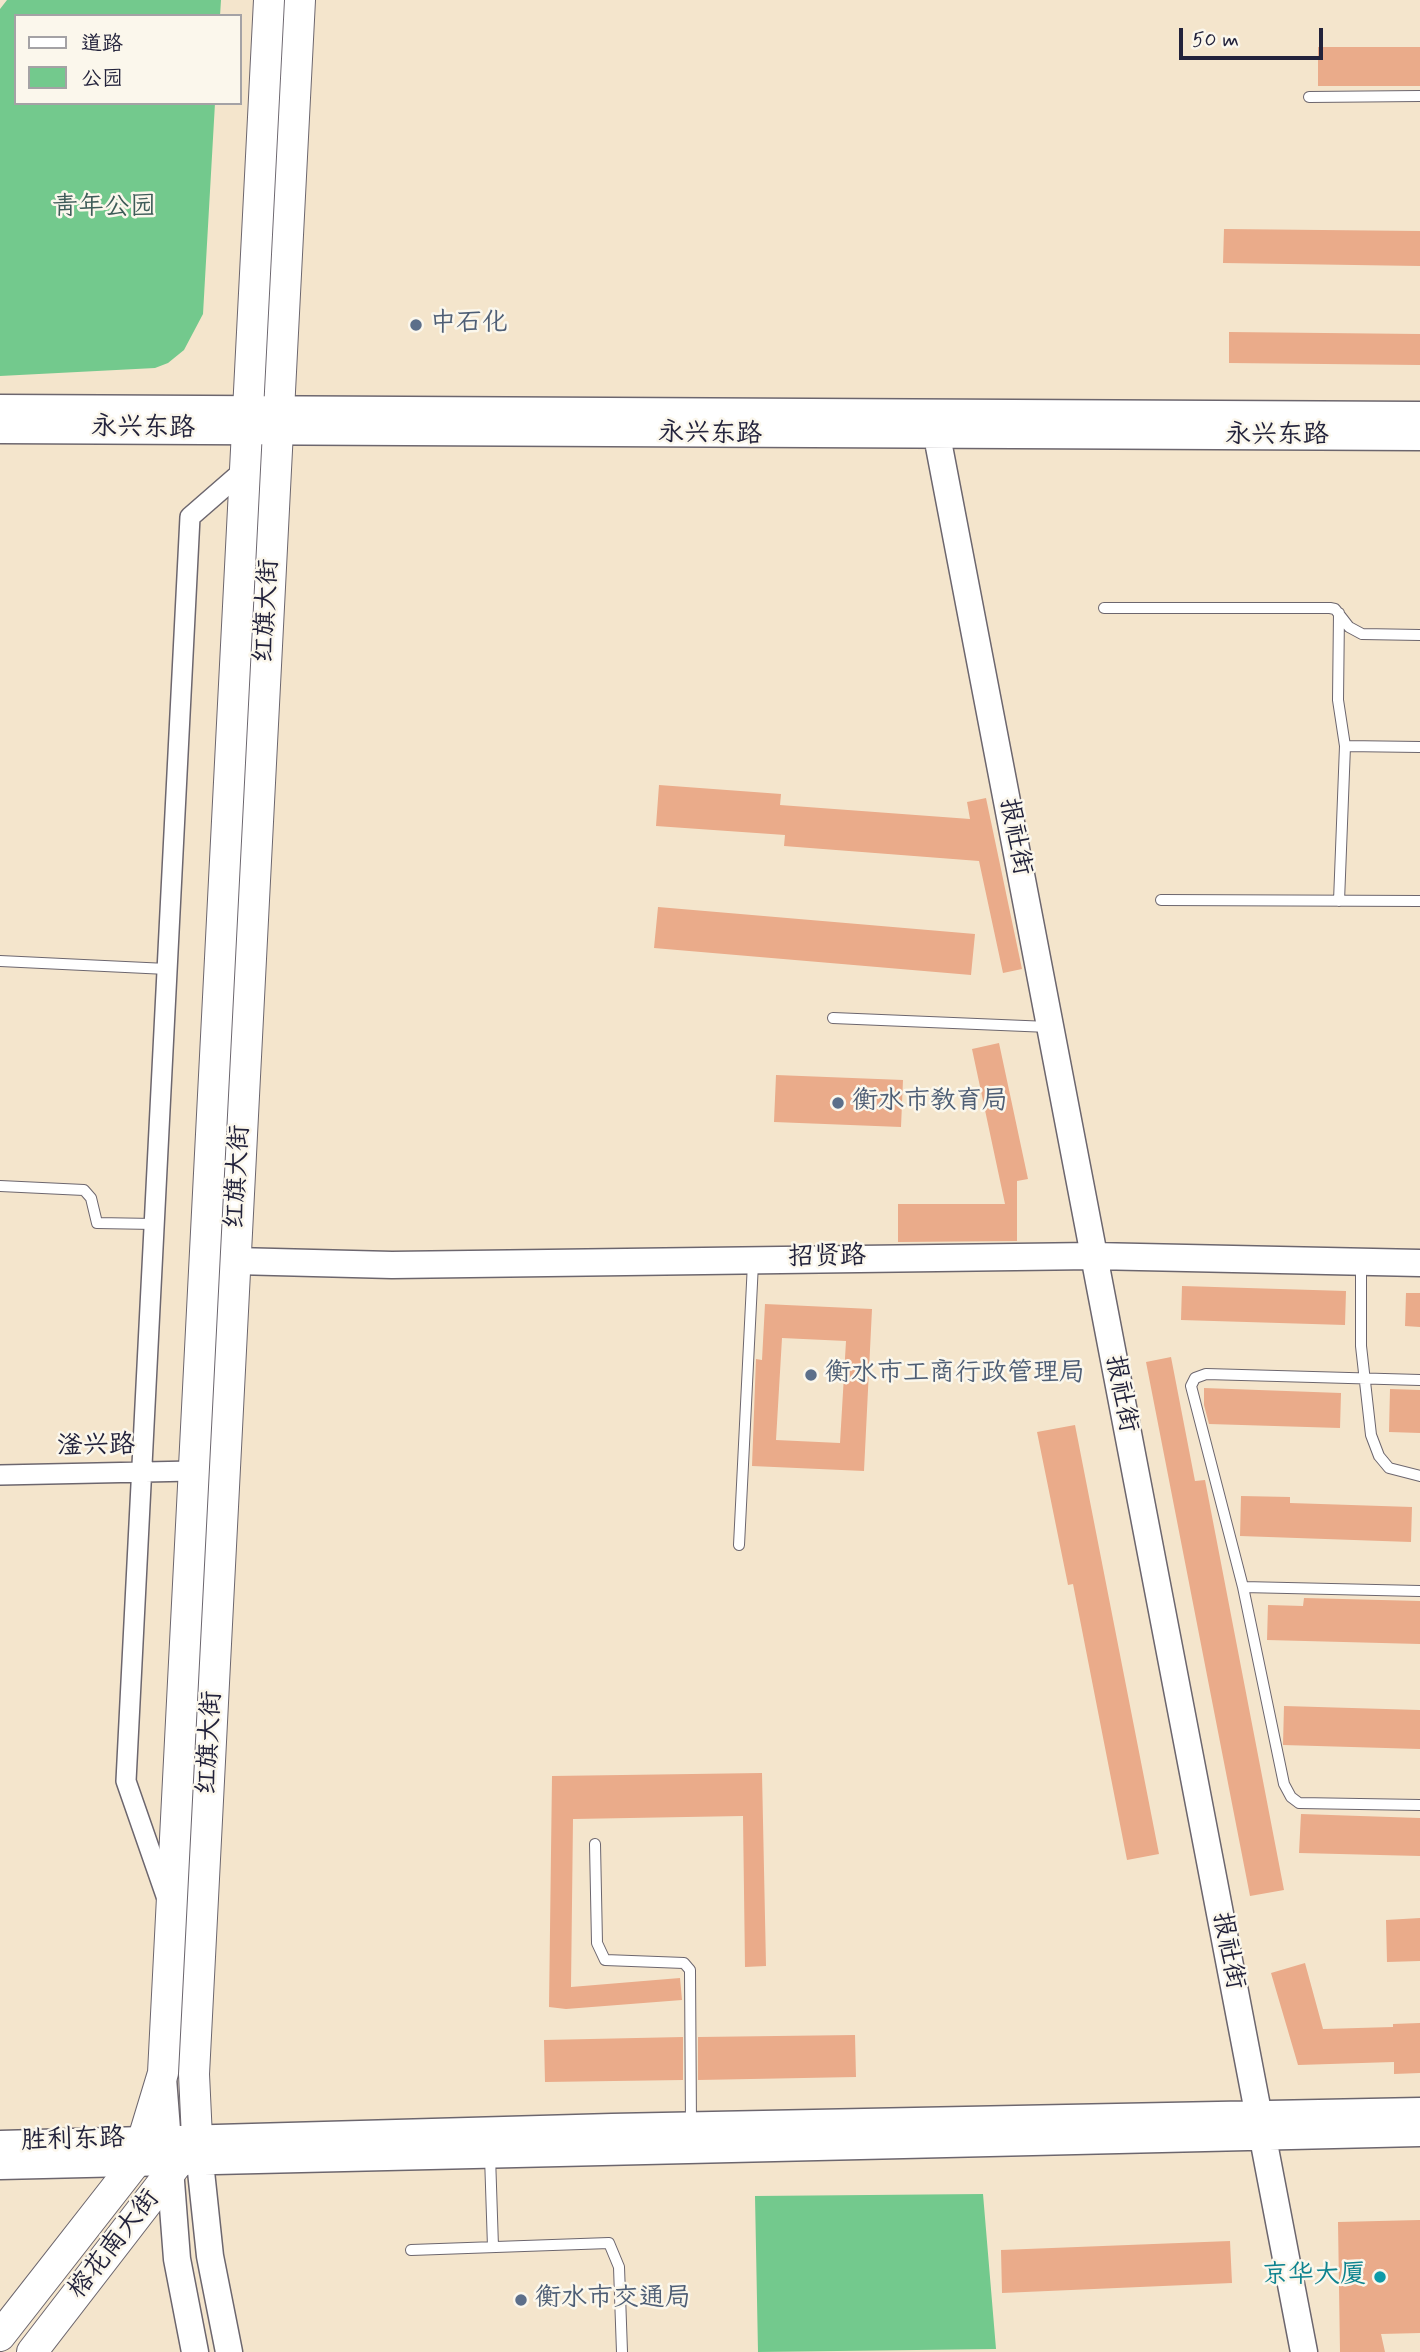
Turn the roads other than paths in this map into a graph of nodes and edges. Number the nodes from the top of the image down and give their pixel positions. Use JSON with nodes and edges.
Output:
{"nodes":[{"id":1,"x":269,"y":0,"type":"edge"},
{"id":2,"x":300,"y":0,"type":"edge"},
{"id":3,"x":1420,"y":96,"type":"edge"},
{"id":4,"x":1309,"y":97,"type":"dead end"},
{"id":5,"x":0,"y":408,"type":"edge"},
{"id":6,"x":1420,"y":415,"type":"edge"},
{"id":7,"x":246,"y":419,"type":"junction"},
{"id":8,"x":277,"y":420,"type":"junction"},
{"id":9,"x":0,"y":430,"type":"edge"},
{"id":10,"x":937,"y":436,"type":"junction"},
{"id":11,"x":1420,"y":437,"type":"edge"},
{"id":12,"x":244,"y":470,"type":"junction"},
{"id":13,"x":1104,"y":608,"type":"dead end"},
{"id":14,"x":1339,"y":613,"type":"junction"},
{"id":15,"x":1420,"y":635,"type":"edge"},
{"id":16,"x":1345,"y":746,"type":"junction"},
{"id":17,"x":1420,"y":747,"type":"edge"},
{"id":18,"x":1161,"y":900,"type":"dead end"},
{"id":19,"x":1339,"y":901,"type":"junction"},
{"id":20,"x":1420,"y":901,"type":"edge"},
{"id":21,"x":0,"y":961,"type":"edge"},
{"id":22,"x":167,"y":969,"type":"junction"},
{"id":23,"x":834,"y":1018,"type":"dead end"},
{"id":24,"x":1050,"y":1027,"type":"junction"},
{"id":25,"x":0,"y":1186,"type":"edge"},
{"id":26,"x":154,"y":1224,"type":"junction"},
{"id":27,"x":1093,"y":1256,"type":"junction"},
{"id":28,"x":753,"y":1259,"type":"junction"},
{"id":29,"x":235,"y":1261,"type":"junction"},
{"id":30,"x":1361,"y":1262,"type":"junction"},
{"id":31,"x":1420,"y":1263,"type":"edge"},
{"id":32,"x":1364,"y":1379,"type":"junction"},
{"id":33,"x":1420,"y":1380,"type":"edge"},
{"id":34,"x":193,"y":1471,"type":"junction"},
{"id":35,"x":141,"y":1472,"type":"junction"},
{"id":36,"x":0,"y":1475,"type":"edge"},
{"id":37,"x":1420,"y":1476,"type":"edge"},
{"id":38,"x":739,"y":1545,"type":"dead end"},
{"id":39,"x":1243,"y":1587,"type":"junction"},
{"id":40,"x":1420,"y":1591,"type":"edge"},
{"id":41,"x":1420,"y":1805,"type":"edge"},
{"id":42,"x":595,"y":1844,"type":"dead end"},
{"id":43,"x":171,"y":1910,"type":"junction"},
{"id":44,"x":1420,"y":2111,"type":"edge"},
{"id":45,"x":691,"y":2126,"type":"junction"},
{"id":46,"x":1260,"y":2126,"type":"junction"},
{"id":47,"x":1420,"y":2133,"type":"edge"},
{"id":48,"x":0,"y":2144,"type":"edge"},
{"id":49,"x":490,"y":2152,"type":"junction"},
{"id":50,"x":171,"y":2154,"type":"junction"},
{"id":51,"x":0,"y":2166,"type":"edge"},
{"id":52,"x":493,"y":2247,"type":"junction"},
{"id":53,"x":411,"y":2249,"type":"dead end"},
{"id":54,"x":0,"y":2336,"type":"edge"},
{"id":55,"x":32,"y":2352,"type":"edge"},
{"id":56,"x":195,"y":2352,"type":"edge"},
{"id":57,"x":229,"y":2352,"type":"edge"},
{"id":58,"x":622,"y":2352,"type":"edge"},
{"id":59,"x":1304,"y":2352,"type":"edge"}],
"edges":[{"from":1,"to":7,"type":"main road","name":"红旗大街"},
{"from":2,"to":8,"type":"main road","name":"红旗大街"},
{"from":3,"to":4,"type":"lane"},
{"from":5,"to":7,"type":"main road","name":"永兴东路"},
{"from":6,"to":8,"type":"main road","name":"永兴东路"},
{"from":7,"to":8,"type":"main road","name":"永兴东路"},
{"from":7,"to":9,"type":"main road","name":"永兴东路"},
{"from":7,"to":12,"type":"main road","name":"红旗大街"},
{"from":8,"to":10,"type":"main road","name":"永兴东路"},
{"from":8,"to":29,"type":"main road","name":"红旗大街"},
{"from":10,"to":11,"type":"main road","name":"永兴东路"},
{"from":10,"to":24,"type":"main road","name":"报社街"},
{"from":12,"to":22,"type":"street"},
{"from":12,"to":34,"type":"main road","name":"红旗大街"},
{"from":13,"to":14,"type":"lane"},
{"from":14,"to":15,"type":"lane"},
{"from":14,"to":16,"type":"lane"},
{"from":16,"to":17,"type":"lane"},
{"from":16,"to":19,"type":"lane"},
{"from":18,"to":19,"type":"lane"},
{"from":19,"to":20,"type":"lane"},
{"from":21,"to":22,"type":"lane"},
{"from":22,"to":26,"type":"street"},
{"from":23,"to":24,"type":"lane"},
{"from":24,"to":27,"type":"main road","name":"报社街"},
{"from":25,"to":26,"type":"lane"},
{"from":26,"to":35,"type":"street"},
{"from":27,"to":28,"type":"main road","name":"招贤路"},
{"from":27,"to":30,"type":"main road","name":"招贤路"},
{"from":27,"to":46,"type":"main road","name":"报社街"},
{"from":28,"to":29,"type":"main road","name":"招贤路"},
{"from":28,"to":38,"type":"lane"},
{"from":29,"to":50,"type":"main road","name":"红旗大街"},
{"from":30,"to":31,"type":"main road","name":"招贤路"},
{"from":30,"to":32,"type":"lane"},
{"from":32,"to":33,"type":"lane"},
{"from":32,"to":37,"type":"lane"},
{"from":32,"to":39,"type":"lane"},
{"from":34,"to":35,"type":"street","name":"滏兴路"},
{"from":34,"to":43,"type":"main road","name":"红旗大街"},
{"from":35,"to":36,"type":"street","name":"滏兴路"},
{"from":35,"to":43,"type":"street"},
{"from":39,"to":40,"type":"lane"},
{"from":39,"to":41,"type":"lane"},
{"from":42,"to":45,"type":"lane"},
{"from":43,"to":50,"type":"main road","name":"红旗大街"},
{"from":44,"to":46,"type":"main road"},
{"from":45,"to":46,"type":"main road"},
{"from":45,"to":50,"type":"main road"},
{"from":46,"to":47,"type":"main road"},
{"from":46,"to":49,"type":"main road"},
{"from":46,"to":59,"type":"main road","name":"报社街"},
{"from":48,"to":50,"type":"main road","name":"胜利东路"},
{"from":49,"to":50,"type":"main road"},
{"from":49,"to":52,"type":"lane"},
{"from":50,"to":51,"type":"main road","name":"胜利东路"},
{"from":50,"to":54,"type":"main road","name":"榕花南大街"},
{"from":50,"to":55,"type":"main road","name":"榕花南大街"},
{"from":50,"to":56,"type":"main road","name":"红旗大街"},
{"from":50,"to":57,"type":"main road","name":"红旗大街"},
{"from":52,"to":53,"type":"lane"},
{"from":52,"to":58,"type":"lane"}]}
